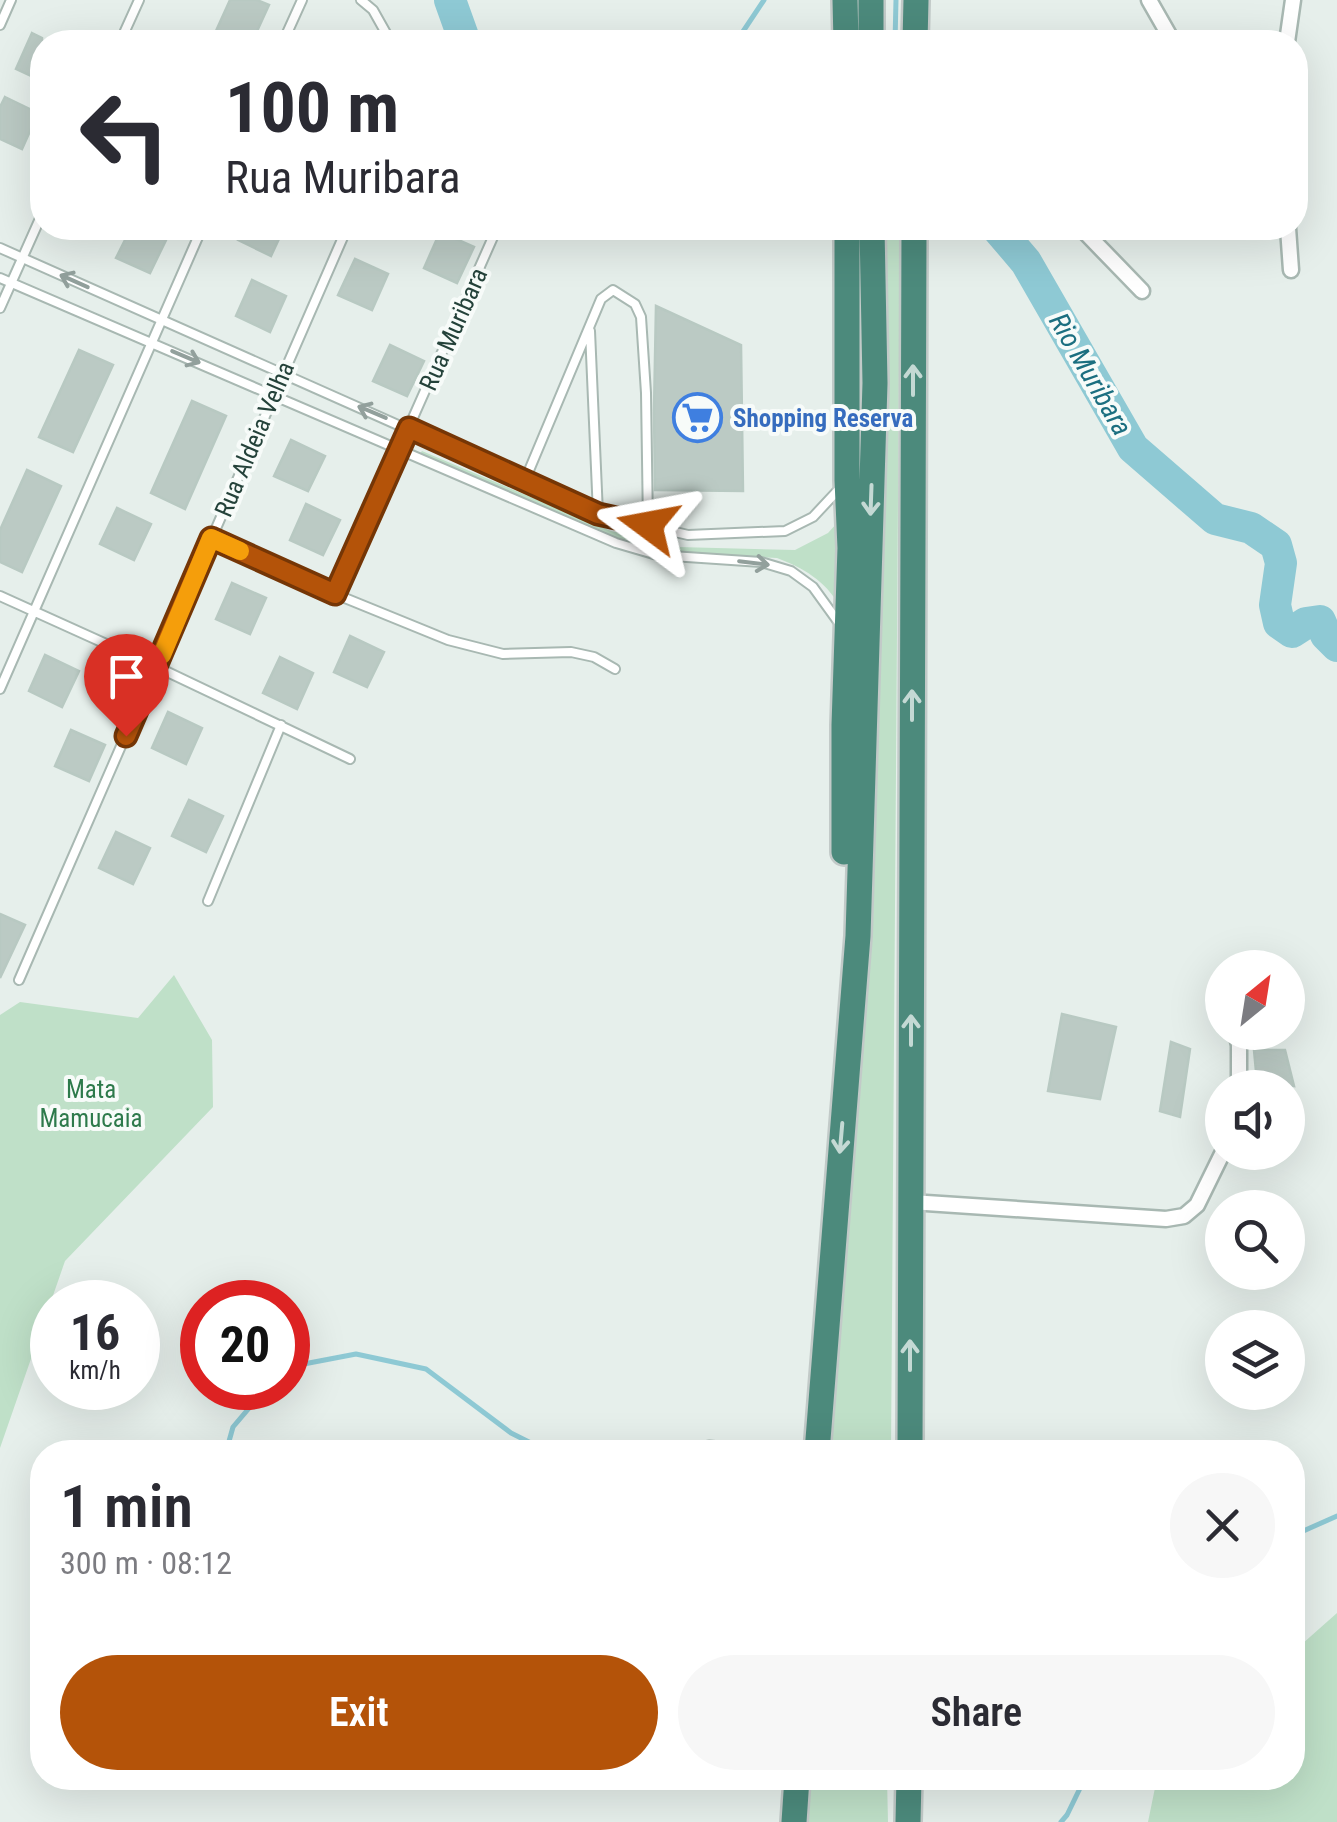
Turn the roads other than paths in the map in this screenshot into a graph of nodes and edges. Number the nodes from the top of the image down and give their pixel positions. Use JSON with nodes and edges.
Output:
{"nodes":[{"id":1,"x":11,"y":0,"type":"edge"},
{"id":2,"x":138,"y":0,"type":"edge"},
{"id":3,"x":302,"y":0,"type":"edge"},
{"id":4,"x":361,"y":0,"type":"edge"},
{"id":5,"x":845,"y":0,"type":"edge"},
{"id":6,"x":872,"y":0,"type":"edge"},
{"id":7,"x":916,"y":0,"type":"edge"},
{"id":8,"x":1149,"y":0,"type":"edge"},
{"id":9,"x":1293,"y":0,"type":"edge"},
{"id":10,"x":0,"y":25,"type":"edge"},
{"id":11,"x":125,"y":30,"type":"edge"},
{"id":12,"x":288,"y":30,"type":"edge"},
{"id":13,"x":384,"y":30,"type":"edge"},
{"id":14,"x":846,"y":30,"type":"edge"},
{"id":15,"x":871,"y":30,"type":"edge"},
{"id":16,"x":915,"y":30,"type":"edge"},
{"id":17,"x":1167,"y":30,"type":"edge"},
{"id":18,"x":1289,"y":30,"type":"edge"},
{"id":19,"x":31,"y":240,"type":"edge"},
{"id":20,"x":197,"y":240,"type":"edge"},
{"id":21,"x":342,"y":240,"type":"edge"},
{"id":22,"x":491,"y":240,"type":"edge"},
{"id":23,"x":847,"y":240,"type":"edge"},
{"id":24,"x":872,"y":240,"type":"edge"},
{"id":25,"x":914,"y":240,"type":"edge"},
{"id":26,"x":1093,"y":240,"type":"edge"},
{"id":27,"x":1289,"y":240,"type":"edge"},
{"id":28,"x":0,"y":248,"type":"edge"},
{"id":29,"x":23,"y":258,"type":"junction"},
{"id":30,"x":1291,"y":270,"type":"dead end"},
{"id":31,"x":0,"y":278,"type":"edge"},
{"id":32,"x":11,"y":282,"type":"junction"},
{"id":33,"x":1142,"y":291,"type":"dead end"},
{"id":34,"x":0,"y":308,"type":"edge"},
{"id":35,"x":161,"y":320,"type":"junction"},
{"id":36,"x":590,"y":326,"type":"junction"},
{"id":37,"x":152,"y":343,"type":"junction"},
{"id":38,"x":282,"y":374,"type":"junction"},
{"id":39,"x":272,"y":394,"type":"junction"},
{"id":40,"x":409,"y":428,"type":"junction"},
{"id":41,"x":400,"y":448,"type":"junction"},
{"id":42,"x":525,"y":480,"type":"junction"},
{"id":43,"x":847,"y":480,"type":"junction"},
{"id":44,"x":550,"y":492,"type":"junction"},
{"id":45,"x":544,"y":513,"type":"junction"},
{"id":46,"x":598,"y":514,"type":"junction"},
{"id":47,"x":648,"y":525,"type":"junction"},
{"id":48,"x":211,"y":538,"type":"junction"},
{"id":49,"x":335,"y":594,"type":"junction"},
{"id":50,"x":0,"y":596,"type":"edge"},
{"id":51,"x":34,"y":610,"type":"junction"},
{"id":52,"x":847,"y":634,"type":"junction"},
{"id":53,"x":157,"y":666,"type":"junction"},
{"id":54,"x":615,"y":670,"type":"dead end"},
{"id":55,"x":0,"y":689,"type":"edge"},
{"id":56,"x":281,"y":725,"type":"junction"},
{"id":57,"x":350,"y":759,"type":"dead end"},
{"id":58,"x":208,"y":901,"type":"dead end"},
{"id":59,"x":858,"y":936,"type":"junction"},
{"id":60,"x":18,"y":980,"type":"dead end"},
{"id":61,"x":1214,"y":1170,"type":"edge"},
{"id":62,"x":910,"y":1202,"type":"junction"},
{"id":63,"x":818,"y":1440,"type":"edge"},
{"id":64,"x":910,"y":1440,"type":"edge"},
{"id":65,"x":796,"y":1790,"type":"edge"},
{"id":66,"x":909,"y":1790,"type":"edge"},
{"id":67,"x":794,"y":1822,"type":"edge"},
{"id":68,"x":908,"y":1822,"type":"edge"}],
"edges":[{"from":1,"to":10,"type":"lane"},
{"from":2,"to":11,"type":"lane"},
{"from":3,"to":12,"type":"lane"},
{"from":4,"to":13,"type":"lane"},
{"from":5,"to":14,"type":"highway"},
{"from":6,"to":15,"type":"highway"},
{"from":7,"to":16,"type":"highway"},
{"from":8,"to":17,"type":"street"},
{"from":9,"to":18,"type":"street"},
{"from":19,"to":29,"type":"lane"},
{"from":20,"to":35,"type":"lane"},
{"from":21,"to":38,"type":"lane","name":"Rua Aldeia Velha"},
{"from":22,"to":40,"type":"lane","name":"Rua Muribara"},
{"from":23,"to":43,"type":"highway"},
{"from":24,"to":59,"type":"highway","one_way":true},
{"from":62,"to":25,"type":"highway","one_way":true},
{"from":26,"to":33,"type":"street"},
{"from":27,"to":30,"type":"street"},
{"from":28,"to":29,"type":"lane"},
{"from":29,"to":32,"type":"lane"},
{"from":35,"to":29,"type":"lane","one_way":true},
{"from":31,"to":32,"type":"lane"},
{"from":32,"to":34,"type":"lane"},
{"from":32,"to":37,"type":"lane"},
{"from":35,"to":37,"type":"lane"},
{"from":35,"to":38,"type":"lane"},
{"from":36,"to":42,"type":"lane"},
{"from":36,"to":46,"type":"lane"},
{"from":36,"to":47,"type":"lane"},
{"from":37,"to":39,"type":"lane","one_way":true},
{"from":37,"to":51,"type":"lane"},
{"from":38,"to":39,"type":"lane","name":"Rua Aldeia Velha"},
{"from":40,"to":38,"type":"lane","one_way":true},
{"from":39,"to":41,"type":"lane"},
{"from":39,"to":48,"type":"lane","name":"Rua Aldeia Velha"},
{"from":40,"to":41,"type":"lane","name":"Rua Muribara"},
{"from":40,"to":42,"type":"lane"},
{"from":41,"to":45,"type":"lane"},
{"from":41,"to":49,"type":"lane","name":"Rua Muribara"},
{"from":42,"to":44,"type":"lane"},
{"from":43,"to":47,"type":"lane"},
{"from":43,"to":52,"type":"highway"},
{"from":44,"to":45,"type":"lane"},
{"from":44,"to":46,"type":"lane"},
{"from":45,"to":52,"type":"lane","one_way":true},
{"from":46,"to":47,"type":"lane"},
{"from":48,"to":49,"type":"lane"},
{"from":48,"to":53,"type":"lane","name":"Rua Aldeia Velha"},
{"from":49,"to":54,"type":"lane"},
{"from":50,"to":51,"type":"lane"},
{"from":51,"to":53,"type":"lane"},
{"from":51,"to":55,"type":"lane"},
{"from":52,"to":59,"type":"highway"},
{"from":53,"to":56,"type":"lane"},
{"from":53,"to":60,"type":"lane","name":"Rua Aldeia Velha"},
{"from":56,"to":57,"type":"lane"},
{"from":56,"to":58,"type":"lane"},
{"from":59,"to":63,"type":"highway","one_way":true},
{"from":61,"to":62,"type":"street"},
{"from":64,"to":62,"type":"highway","one_way":true},
{"from":65,"to":67,"type":"highway"},
{"from":66,"to":68,"type":"highway"}]}
